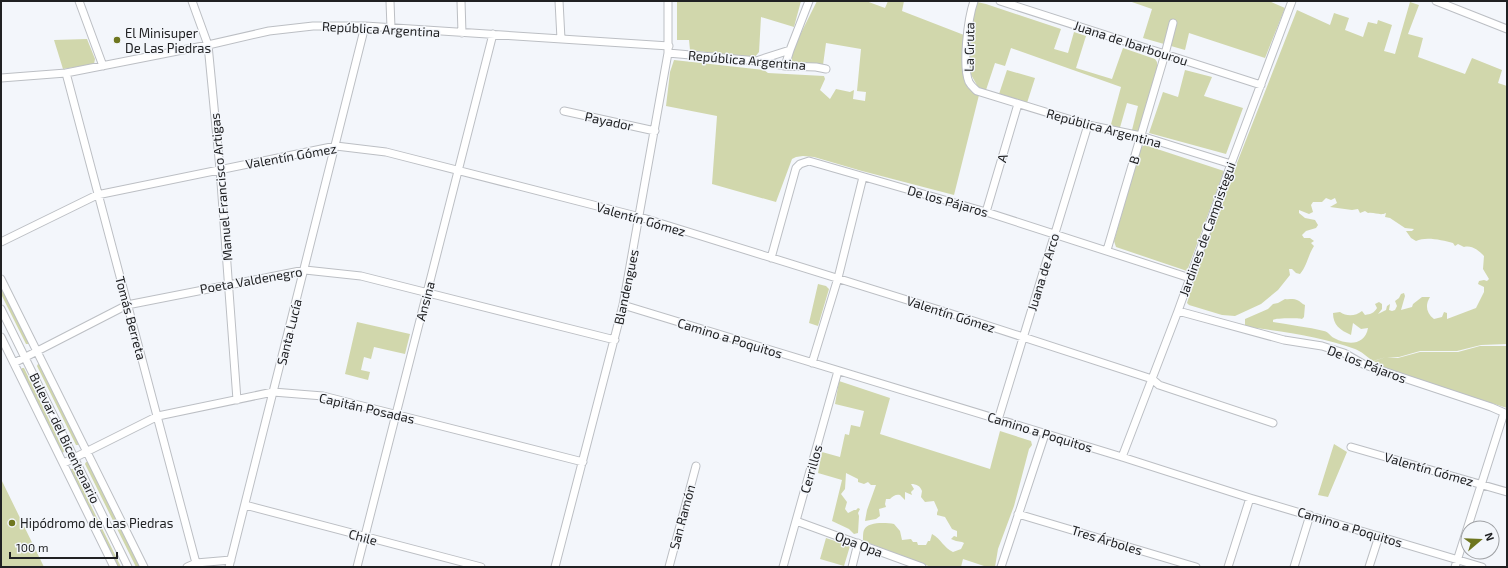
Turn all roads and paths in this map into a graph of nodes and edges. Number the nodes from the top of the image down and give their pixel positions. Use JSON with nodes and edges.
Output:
{"nodes":[{"id":1,"x":79,"y":1,"type":"edge"},
{"id":2,"x":192,"y":1,"type":"edge"},
{"id":3,"x":390,"y":1,"type":"edge"},
{"id":4,"x":461,"y":1,"type":"edge"},
{"id":5,"x":559,"y":1,"type":"edge"},
{"id":6,"x":668,"y":1,"type":"edge"},
{"id":7,"x":809,"y":1,"type":"edge"},
{"id":8,"x":974,"y":1,"type":"edge"},
{"id":9,"x":1000,"y":1,"type":"edge"},
{"id":10,"x":1292,"y":1,"type":"edge"},
{"id":11,"x":1436,"y":1,"type":"edge"},
{"id":12,"x":1173,"y":23,"type":"dead end"},
{"id":13,"x":365,"y":26,"type":"junction"},
{"id":14,"x":391,"y":28,"type":"junction"},
{"id":15,"x":1507,"y":29,"type":"edge"},
{"id":16,"x":462,"y":33,"type":"junction"},
{"id":17,"x":494,"y":34,"type":"junction"},
{"id":18,"x":561,"y":39,"type":"junction"},
{"id":19,"x":208,"y":45,"type":"junction"},
{"id":20,"x":668,"y":50,"type":"junction"},
{"id":21,"x":790,"y":50,"type":"junction"},
{"id":22,"x":1165,"y":54,"type":"junction"},
{"id":23,"x":758,"y":61,"type":"junction"},
{"id":24,"x":103,"y":66,"type":"junction"},
{"id":25,"x":785,"y":66,"type":"junction"},
{"id":26,"x":826,"y":69,"type":"dead end"},
{"id":27,"x":66,"y":73,"type":"junction"},
{"id":28,"x":1,"y":78,"type":"edge"},
{"id":29,"x":1262,"y":84,"type":"junction"},
{"id":30,"x":977,"y":91,"type":"joint"},
{"id":31,"x":1018,"y":104,"type":"junction"},
{"id":32,"x":564,"y":111,"type":"dead end"},
{"id":33,"x":1088,"y":125,"type":"junction"},
{"id":34,"x":655,"y":131,"type":"junction"},
{"id":35,"x":1141,"y":136,"type":"junction"},
{"id":36,"x":336,"y":146,"type":"junction"},
{"id":37,"x":1231,"y":164,"type":"junction"},
{"id":38,"x":220,"y":170,"type":"junction"},
{"id":39,"x":459,"y":172,"type":"junction"},
{"id":40,"x":863,"y":177,"type":"junction"},
{"id":41,"x":97,"y":195,"type":"junction"},
{"id":42,"x":986,"y":212,"type":"junction"},
{"id":43,"x":640,"y":217,"type":"junction"},
{"id":44,"x":1055,"y":234,"type":"junction"},
{"id":45,"x":1,"y":242,"type":"edge"},
{"id":46,"x":1107,"y":250,"type":"junction"},
{"id":47,"x":771,"y":258,"type":"junction"},
{"id":48,"x":304,"y":270,"type":"junction"},
{"id":49,"x":838,"y":278,"type":"junction"},
{"id":50,"x":1190,"y":278,"type":"junction"},
{"id":51,"x":1,"y":279,"type":"edge"},
{"id":52,"x":228,"y":284,"type":"junction"},
{"id":53,"x":427,"y":293,"type":"junction"},
{"id":54,"x":127,"y":304,"type":"junction"},
{"id":55,"x":623,"y":306,"type":"junction"},
{"id":56,"x":1,"y":309,"type":"edge"},
{"id":57,"x":1178,"y":311,"type":"junction"},
{"id":58,"x":1,"y":337,"type":"edge"},
{"id":59,"x":1023,"y":337,"type":"junction"},
{"id":60,"x":614,"y":340,"type":"junction"},
{"id":61,"x":36,"y":351,"type":"junction"},
{"id":62,"x":25,"y":357,"type":"junction"},
{"id":63,"x":14,"y":363,"type":"junction"},
{"id":64,"x":812,"y":363,"type":"junction"},
{"id":65,"x":838,"y":371,"type":"junction"},
{"id":66,"x":1152,"y":379,"type":"junction"},
{"id":67,"x":273,"y":392,"type":"junction"},
{"id":68,"x":237,"y":400,"type":"junction"},
{"id":69,"x":1506,"y":414,"type":"edge"},
{"id":70,"x":396,"y":415,"type":"junction"},
{"id":71,"x":158,"y":416,"type":"junction"},
{"id":72,"x":998,"y":420,"type":"junction"},
{"id":73,"x":1273,"y":423,"type":"dead end"},
{"id":74,"x":1045,"y":434,"type":"junction"},
{"id":75,"x":1352,"y":447,"type":"dead end"},
{"id":76,"x":86,"y":452,"type":"junction"},
{"id":77,"x":75,"y":457,"type":"junction"},
{"id":78,"x":1122,"y":457,"type":"junction"},
{"id":79,"x":583,"y":462,"type":"junction"},
{"id":80,"x":64,"y":463,"type":"junction"},
{"id":81,"x":696,"y":466,"type":"dead end"},
{"id":82,"x":1482,"y":484,"type":"junction"},
{"id":83,"x":1507,"y":492,"type":"edge"},
{"id":84,"x":1250,"y":498,"type":"junction"},
{"id":85,"x":245,"y":505,"type":"junction"},
{"id":86,"x":1018,"y":514,"type":"junction"},
{"id":87,"x":1310,"y":515,"type":"junction"},
{"id":88,"x":796,"y":521,"type":"junction"},
{"id":89,"x":1379,"y":536,"type":"junction"},
{"id":90,"x":365,"y":538,"type":"junction"},
{"id":91,"x":858,"y":543,"type":"junction"},
{"id":92,"x":1457,"y":559,"type":"junction"},
{"id":93,"x":196,"y":563,"type":"junction"},
{"id":94,"x":230,"y":564,"type":"edge"},
{"id":95,"x":464,"y":565,"type":"edge"},
{"id":96,"x":114,"y":567,"type":"edge"},
{"id":97,"x":128,"y":567,"type":"edge"},
{"id":98,"x":144,"y":567,"type":"edge"},
{"id":99,"x":187,"y":567,"type":"edge"},
{"id":100,"x":357,"y":567,"type":"edge"},
{"id":101,"x":481,"y":567,"type":"edge"},
{"id":102,"x":555,"y":567,"type":"edge"},
{"id":103,"x":669,"y":567,"type":"edge"},
{"id":104,"x":783,"y":567,"type":"edge"},
{"id":105,"x":852,"y":567,"type":"edge"},
{"id":106,"x":922,"y":567,"type":"edge"},
{"id":107,"x":1001,"y":567,"type":"edge"},
{"id":108,"x":1196,"y":567,"type":"edge"},
{"id":109,"x":1228,"y":567,"type":"edge"},
{"id":110,"x":1294,"y":567,"type":"edge"},
{"id":111,"x":1369,"y":567,"type":"edge"},
{"id":112,"x":1455,"y":567,"type":"edge"},
{"id":113,"x":1482,"y":567,"type":"edge"}],
"edges":[{"from":1,"to":24,"type":"street"},
{"from":2,"to":19,"type":"street","name":"Manuel Francisco Artigas"},
{"from":3,"to":14,"type":"street"},
{"from":4,"to":16,"type":"street"},
{"from":5,"to":18,"type":"street"},
{"from":6,"to":20,"type":"street","name":"Blandengues"},
{"from":7,"to":21,"type":"street"},
{"from":8,"to":30,"type":"street","name":"La Gruta"},
{"from":9,"to":22,"type":"street","name":"Juana de Ibarbourou"},
{"from":10,"to":29,"type":"street","name":"Jardines de Campistegui"},
{"from":11,"to":15,"type":"street"},
{"from":12,"to":22,"type":"street","name":"B"},
{"from":13,"to":14,"type":"street","name":"República Argentina"},
{"from":13,"to":19,"type":"street","name":"República Argentina"},
{"from":13,"to":36,"type":"street","name":"Santa Lucía"},
{"from":14,"to":16,"type":"street","name":"República Argentina"},
{"from":16,"to":17,"type":"street","name":"República Argentina"},
{"from":17,"to":18,"type":"street","name":"República Argentina"},
{"from":17,"to":39,"type":"street","name":"Ansina"},
{"from":18,"to":20,"type":"street","name":"República Argentina"},
{"from":19,"to":24,"type":"street","name":"República Argentina"},
{"from":19,"to":38,"type":"street","name":"Manuel Francisco Artigas"},
{"from":20,"to":23,"type":"street","name":"República Argentina"},
{"from":20,"to":34,"type":"street","name":"Blandengues"},
{"from":21,"to":23,"type":"street"},
{"from":21,"to":25,"type":"street"},
{"from":22,"to":29,"type":"street","name":"Juana de Ibarbourou"},
{"from":22,"to":35,"type":"street","name":"B"},
{"from":23,"to":25,"type":"street","name":"República Argentina"},
{"from":24,"to":27,"type":"street","name":"República Argentina"},
{"from":25,"to":26,"type":"street","name":"República Argentina"},
{"from":27,"to":28,"type":"street","name":"República Argentina"},
{"from":27,"to":41,"type":"street","name":"Tomás Berreta"},
{"from":29,"to":37,"type":"street","name":"Jardines de Campistegui"},
{"from":30,"to":31,"type":"street","name":"República Argentina"},
{"from":31,"to":33,"type":"street","name":"República Argentina"},
{"from":31,"to":42,"type":"street","name":"A"},
{"from":32,"to":34,"type":"street","name":"Payador"},
{"from":33,"to":35,"type":"street","name":"República Argentina"},
{"from":33,"to":44,"type":"street","name":"Juana de Arco"},
{"from":34,"to":43,"type":"street","name":"Blandengues"},
{"from":35,"to":37,"type":"street","name":"República Argentina"},
{"from":35,"to":46,"type":"street","name":"B"},
{"from":36,"to":38,"type":"street","name":"Valentín Gómez"},
{"from":36,"to":39,"type":"street","name":"Valentín Gómez"},
{"from":36,"to":48,"type":"street","name":"Santa Lucía"},
{"from":37,"to":50,"type":"street","name":"Jardines de Campistegui"},
{"from":38,"to":41,"type":"street","name":"Valentín Gómez"},
{"from":38,"to":52,"type":"street","name":"Manuel Francisco Artigas"},
{"from":39,"to":43,"type":"street","name":"Valentín Gómez"},
{"from":39,"to":53,"type":"street","name":"Ansina"},
{"from":40,"to":42,"type":"street","name":"De los Pájaros"},
{"from":40,"to":47,"type":"street","name":"De los Pájaros"},
{"from":40,"to":49,"type":"street"},
{"from":41,"to":45,"type":"street","name":"Valentín Gómez"},
{"from":41,"to":54,"type":"street","name":"Tomás Berreta"},
{"from":42,"to":44,"type":"street","name":"De los Pájaros"},
{"from":43,"to":47,"type":"street","name":"Valentín Gómez"},
{"from":43,"to":55,"type":"street","name":"Blandengues"},
{"from":44,"to":46,"type":"street","name":"De los Pájaros"},
{"from":44,"to":59,"type":"street","name":"Juana de Arco"},
{"from":46,"to":50,"type":"street","name":"De los Pájaros"},
{"from":47,"to":49,"type":"street","name":"Valentín Gómez"},
{"from":48,"to":52,"type":"street","name":"Poeta Valdenegro"},
{"from":48,"to":53,"type":"street","name":"Poeta Valdenegro"},
{"from":48,"to":67,"type":"street","name":"Santa Lucía"},
{"from":49,"to":59,"type":"street","name":"Valentín Gómez"},
{"from":49,"to":64,"type":"street"},
{"from":50,"to":57,"type":"street","name":"Jardines de Campistegui"},
{"from":51,"to":61,"type":"street"},
{"from":52,"to":54,"type":"street","name":"Poeta Valdenegro"},
{"from":52,"to":68,"type":"street","name":"Manuel Francisco Artigas"},
{"from":53,"to":60,"type":"street","name":"Poeta Valdenegro"},
{"from":53,"to":70,"type":"street","name":"Ansina"},
{"from":54,"to":61,"type":"street","name":"Poeta Valdenegro"},
{"from":54,"to":71,"type":"street","name":"Tomás Berreta"},
{"from":55,"to":60,"type":"street","name":"Blandengues"},
{"from":55,"to":64,"type":"street","name":"Camino a Poquitos"},
{"from":56,"to":62,"type":"street","name":"Bulevar del Bicentenario"},
{"from":57,"to":66,"type":"street","name":"Jardines de Campistegui"},
{"from":57,"to":69,"type":"street","name":"De los Pájaros"},
{"from":58,"to":63,"type":"street"},
{"from":59,"to":66,"type":"street","name":"Valentín Gómez"},
{"from":59,"to":72,"type":"street","name":"Juana de Arco"},
{"from":60,"to":79,"type":"street","name":"Blandengues"},
{"from":61,"to":62,"type":"street","name":"Poeta Valdenegro"},
{"from":61,"to":76,"type":"street"},
{"from":62,"to":63,"type":"street","name":"Poeta Valdenegro"},
{"from":62,"to":77,"type":"street","name":"Bulevar del Bicentenario"},
{"from":63,"to":80,"type":"street"},
{"from":64,"to":65,"type":"street","name":"Camino a Poquitos"},
{"from":65,"to":72,"type":"street","name":"Camino a Poquitos"},
{"from":65,"to":88,"type":"street","name":"Cerrillos"},
{"from":66,"to":73,"type":"street","name":"Valentín Gómez"},
{"from":66,"to":78,"type":"street","name":"Jardines de Campistegui"},
{"from":67,"to":68,"type":"street","name":"Capitán Posadas"},
{"from":67,"to":70,"type":"street","name":"Capitán Posadas"},
{"from":67,"to":85,"type":"street","name":"Santa Lucía"},
{"from":68,"to":71,"type":"street","name":"Capitán Posadas"},
{"from":69,"to":82,"type":"street"},
{"from":70,"to":79,"type":"street","name":"Capitán Posadas"},
{"from":70,"to":90,"type":"street","name":"Ansina"},
{"from":71,"to":76,"type":"street","name":"Capitán Posadas"},
{"from":71,"to":93,"type":"street","name":"Tomás Berreta"},
{"from":72,"to":74,"type":"street","name":"Camino a Poquitos"},
{"from":74,"to":78,"type":"street","name":"Camino a Poquitos"},
{"from":74,"to":86,"type":"street"},
{"from":75,"to":82,"type":"street","name":"Valentín Gómez"},
{"from":76,"to":77,"type":"street","name":"Capitán Posadas"},
{"from":76,"to":98,"type":"street"},
{"from":77,"to":80,"type":"street","name":"Capitán Posadas"},
{"from":77,"to":97,"type":"street","name":"Bulevar del Bicentenario"},
{"from":78,"to":84,"type":"street","name":"Camino a Poquitos"},
{"from":79,"to":102,"type":"street","name":"Blandengues"},
{"from":80,"to":96,"type":"street"},
{"from":81,"to":103,"type":"street","name":"San Ramón"},
{"from":82,"to":83,"type":"street","name":"Valentín Gómez"},
{"from":82,"to":92,"type":"street"},
{"from":84,"to":87,"type":"street","name":"Camino a Poquitos"},
{"from":84,"to":109,"type":"street"},
{"from":85,"to":90,"type":"street","name":"Chile"},
{"from":85,"to":94,"type":"street","name":"Santa Lucía"},
{"from":86,"to":107,"type":"street"},
{"from":86,"to":108,"type":"street","name":"Tres Árboles"},
{"from":87,"to":89,"type":"street","name":"Camino a Poquitos"},
{"from":87,"to":110,"type":"street"},
{"from":88,"to":91,"type":"street","name":"Opa Opa"},
{"from":88,"to":104,"type":"street","name":"Cerrillos"},
{"from":89,"to":92,"type":"street","name":"Camino a Poquitos"},
{"from":89,"to":111,"type":"street"},
{"from":90,"to":95,"type":"street","name":"Chile"},
{"from":90,"to":100,"type":"street","name":"Ansina"},
{"from":91,"to":105,"type":"street"},
{"from":91,"to":106,"type":"street","name":"Opa Opa"},
{"from":92,"to":112,"type":"street"},
{"from":92,"to":113,"type":"street","name":"Camino a Poquitos"},
{"from":93,"to":94,"type":"street"},
{"from":93,"to":99,"type":"street"},
{"from":95,"to":101,"type":"street","name":"Chile"}]}
